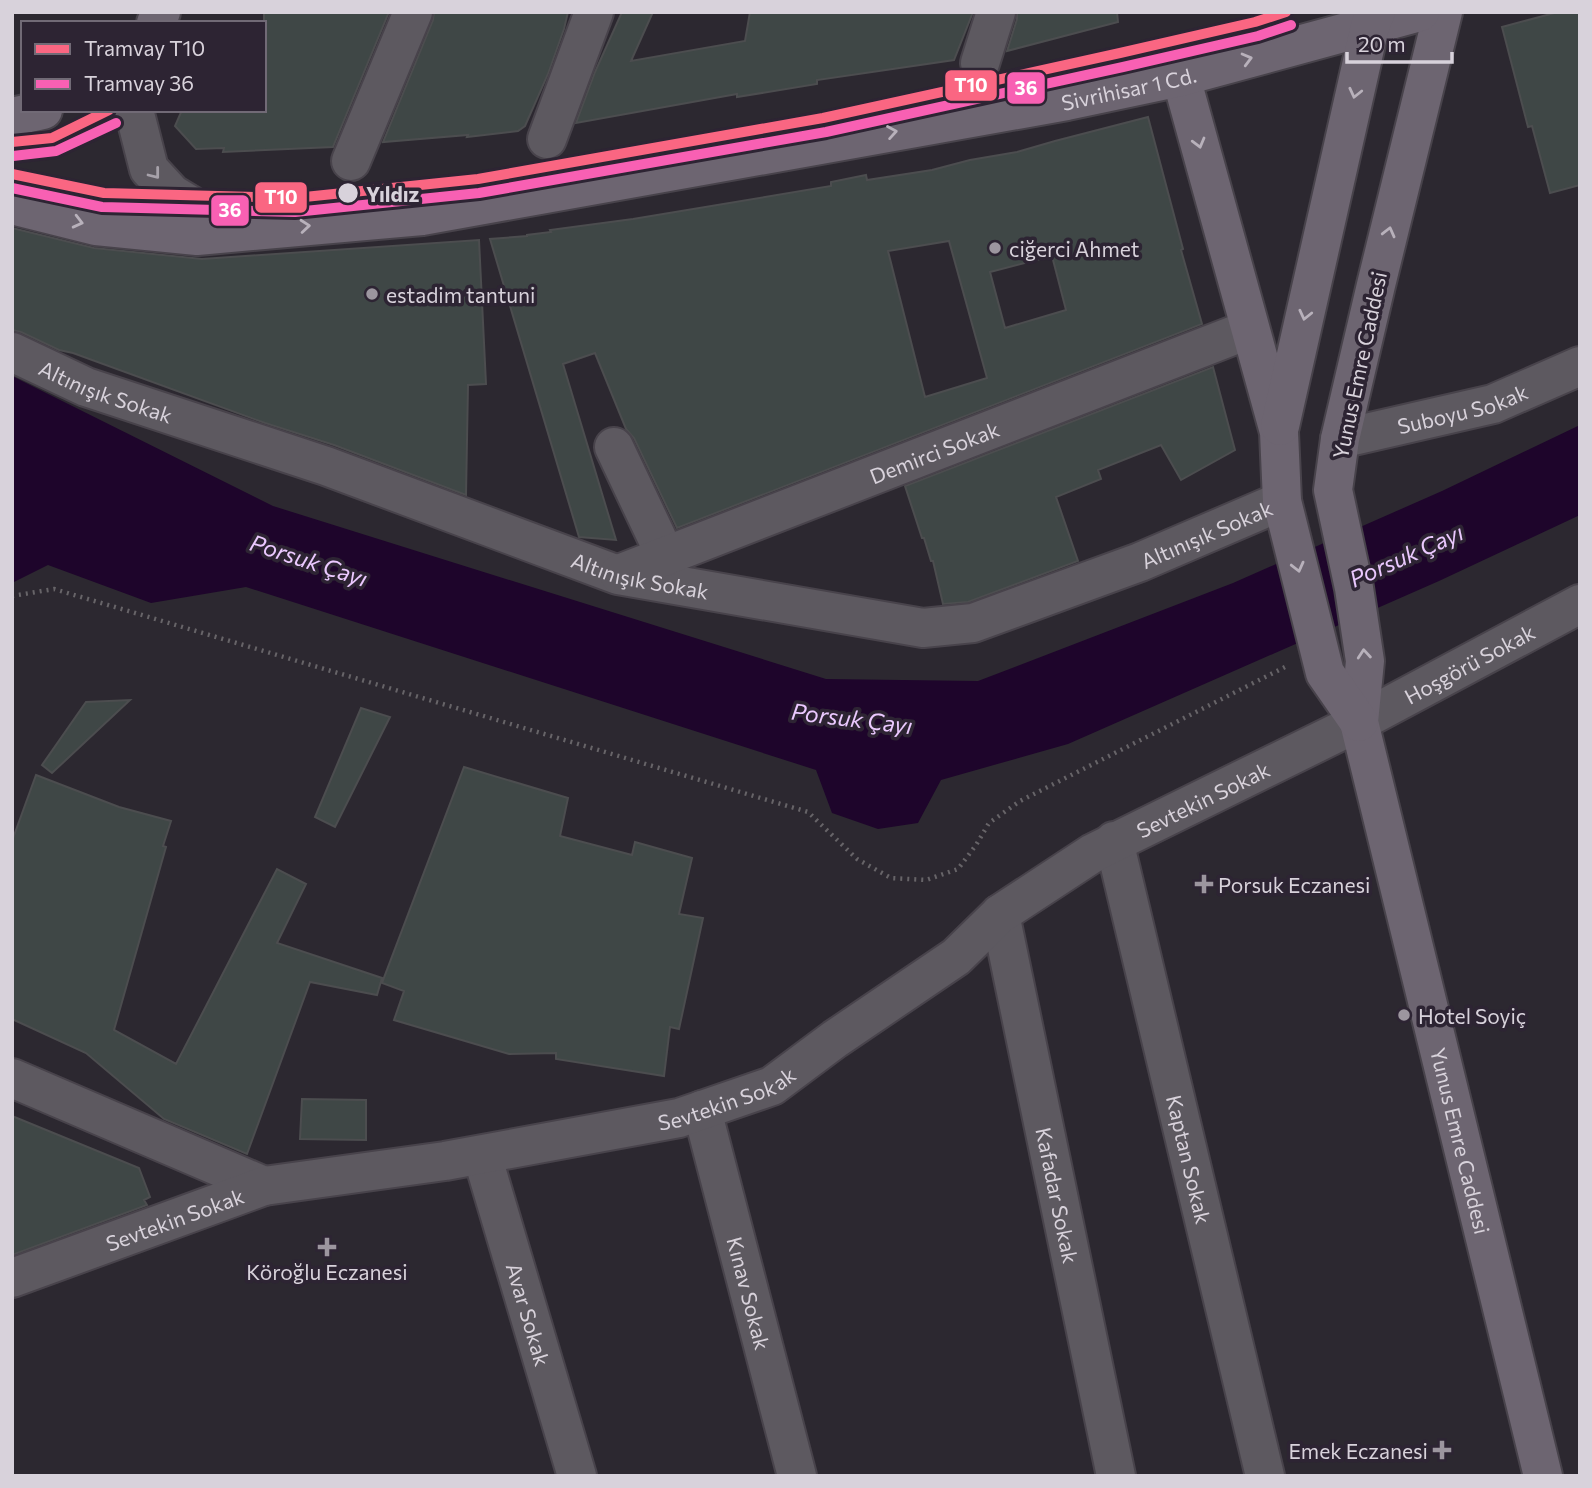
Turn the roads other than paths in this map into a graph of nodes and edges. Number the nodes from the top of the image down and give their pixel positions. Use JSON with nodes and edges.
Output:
{"nodes":[{"id":1,"x":413,"y":12,"type":"edge"},
{"id":2,"x":594,"y":12,"type":"edge"},
{"id":3,"x":996,"y":12,"type":"edge"},
{"id":4,"x":1420,"y":12,"type":"edge"},
{"id":5,"x":1443,"y":12,"type":"edge"},
{"id":6,"x":1373,"y":19,"type":"edge"},
{"id":7,"x":980,"y":63,"type":"dead end"},
{"id":8,"x":1181,"y":77,"type":"junction"},
{"id":9,"x":34,"y":112,"type":"edge"},
{"id":10,"x":135,"y":112,"type":"edge"},
{"id":11,"x":12,"y":117,"type":"edge"},
{"id":12,"x":547,"y":139,"type":"dead end"},
{"id":13,"x":351,"y":161,"type":"dead end"},
{"id":14,"x":12,"y":205,"type":"edge"},
{"id":15,"x":258,"y":230,"type":"junction"},
{"id":16,"x":1250,"y":329,"type":"junction"},
{"id":17,"x":12,"y":352,"type":"edge"},
{"id":18,"x":1580,"y":366,"type":"edge"},
{"id":19,"x":1279,"y":432,"type":"junction"},
{"id":20,"x":1340,"y":439,"type":"junction"},
{"id":21,"x":614,"y":447,"type":"dead end"},
{"id":22,"x":1282,"y":501,"type":"junction"},
{"id":23,"x":666,"y":557,"type":"junction"},
{"id":24,"x":618,"y":575,"type":"junction"},
{"id":25,"x":1580,"y":604,"type":"edge"},
{"id":26,"x":1359,"y":722,"type":"junction"},
{"id":27,"x":1114,"y":841,"type":"junction"},
{"id":28,"x":1000,"y":914,"type":"junction"},
{"id":29,"x":12,"y":1078,"type":"edge"},
{"id":30,"x":702,"y":1110,"type":"junction"},
{"id":31,"x":482,"y":1155,"type":"junction"},
{"id":32,"x":264,"y":1186,"type":"junction"},
{"id":33,"x":12,"y":1278,"type":"edge"},
{"id":34,"x":577,"y":1476,"type":"edge"},
{"id":35,"x":797,"y":1476,"type":"edge"},
{"id":36,"x":1116,"y":1476,"type":"edge"},
{"id":37,"x":1265,"y":1476,"type":"edge"},
{"id":38,"x":1543,"y":1476,"type":"edge"}],
"edges":[{"from":1,"to":13,"type":"street"},
{"from":2,"to":12,"type":"street"},
{"from":3,"to":7,"type":"street"},
{"from":4,"to":6,"type":"main road","name":"Sivrihisar 1 Cd."},
{"from":20,"to":5,"type":"main road","name":"Yunus Emre Caddesi","one_way":true},
{"from":8,"to":6,"type":"main road","name":"Sivrihisar 1 Cd.","one_way":true},
{"from":6,"to":19,"type":"main road","name":"Yunus Emre Caddesi","one_way":true},
{"from":15,"to":8,"type":"main road","name":"Sivrihisar 1 Cd.","one_way":true},
{"from":8,"to":16,"type":"main road","name":"Yunus Emre Caddesi","one_way":true},
{"from":9,"to":11,"type":"main road"},
{"from":10,"to":15,"type":"street","one_way":true},
{"from":14,"to":15,"type":"main road","name":"Sivrihisar 1 Cd.","one_way":true},
{"from":16,"to":19,"type":"main road","name":"Yunus Emre Caddesi"},
{"from":16,"to":23,"type":"street","name":"Demirci Sokak"},
{"from":17,"to":24,"type":"street","name":"Altınışık Sokak"},
{"from":18,"to":20,"type":"street","name":"Suboyu Sokak"},
{"from":19,"to":22,"type":"main road","name":"Yunus Emre Caddesi"},
{"from":26,"to":20,"type":"main road","name":"Yunus Emre Caddesi","one_way":true},
{"from":21,"to":23,"type":"street"},
{"from":22,"to":24,"type":"street","name":"Altınışık Sokak"},
{"from":22,"to":26,"type":"main road","name":"Yunus Emre Caddesi","one_way":true},
{"from":23,"to":24,"type":"street","name":"Demirci Sokak"},
{"from":25,"to":26,"type":"street","name":"Hoşgörü Sokak"},
{"from":26,"to":27,"type":"street","name":"Sevtekin Sokak"},
{"from":26,"to":38,"type":"main road","name":"Yunus Emre Caddesi"},
{"from":27,"to":28,"type":"street","name":"Sevtekin Sokak"},
{"from":27,"to":37,"type":"street","name":"Kaptan Sokak"},
{"from":28,"to":30,"type":"street","name":"Sevtekin Sokak"},
{"from":28,"to":36,"type":"street","name":"Kafadar Sokak"},
{"from":29,"to":32,"type":"street"},
{"from":30,"to":31,"type":"street","name":"Sevtekin Sokak"},
{"from":30,"to":35,"type":"street","name":"Kınav Sokak"},
{"from":31,"to":32,"type":"street","name":"Sevtekin Sokak"},
{"from":31,"to":34,"type":"street","name":"Avar Sokak"},
{"from":32,"to":33,"type":"street","name":"Sevtekin Sokak"}]}
